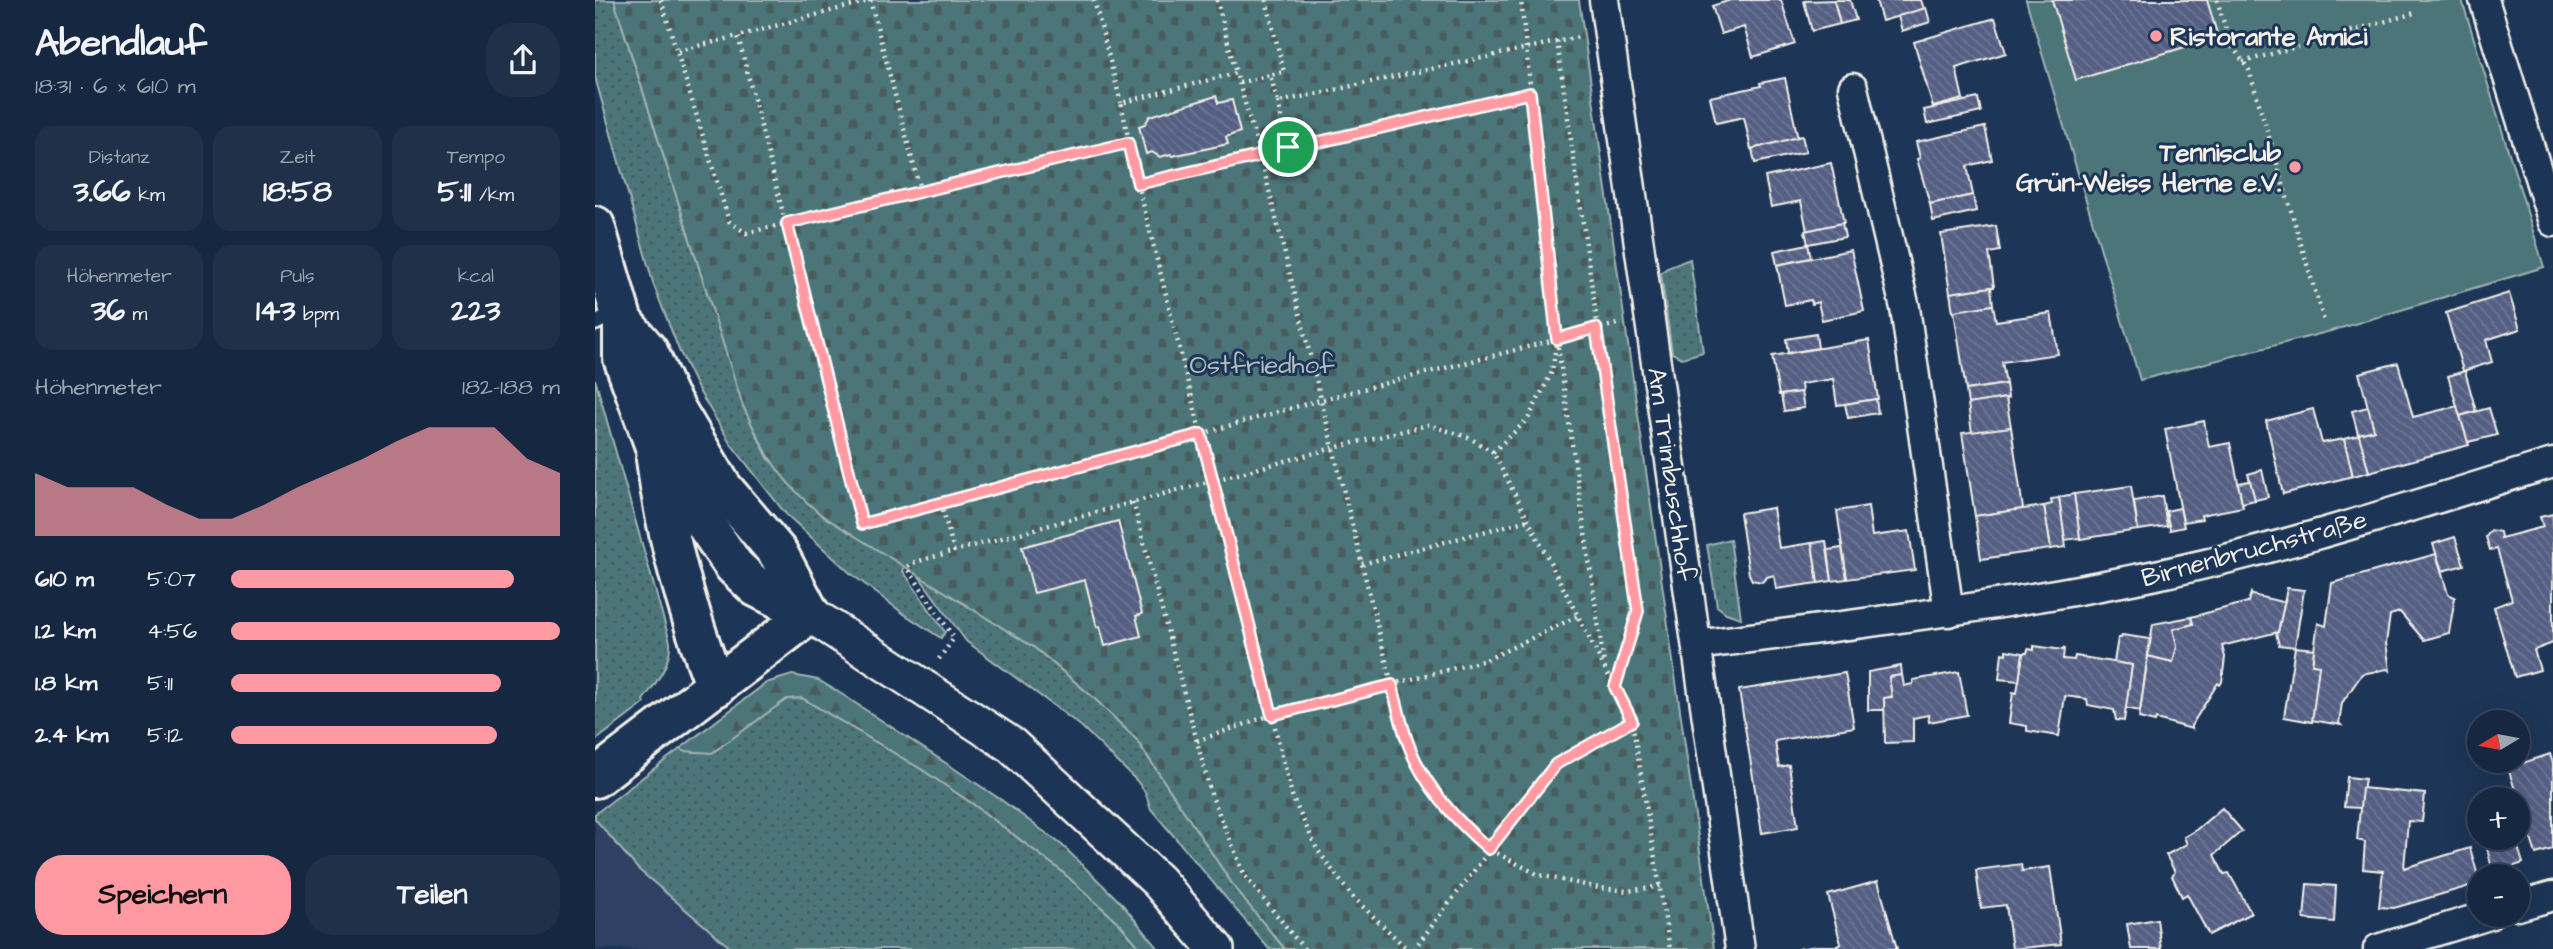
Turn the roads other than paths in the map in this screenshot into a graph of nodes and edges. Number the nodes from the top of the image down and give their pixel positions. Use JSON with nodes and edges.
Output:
{"nodes":[{"id":1,"x":1604,"y":0,"type":"edge"},
{"id":2,"x":2484,"y":0,"type":"edge"},
{"id":3,"x":1853,"y":88,"type":"dead end"},
{"id":4,"x":2553,"y":222,"type":"edge"},
{"id":5,"x":595,"y":226,"type":"edge"},
{"id":6,"x":612,"y":318,"type":"edge"},
{"id":7,"x":654,"y":444,"type":"junction"},
{"id":8,"x":2553,"y":463,"type":"edge"},
{"id":9,"x":1949,"y":612,"type":"junction"},
{"id":10,"x":810,"y":614,"type":"junction"},
{"id":11,"x":1697,"y":645,"type":"junction"},
{"id":12,"x":716,"y":687,"type":"junction"},
{"id":13,"x":595,"y":778,"type":"edge"},
{"id":14,"x":2553,"y":895,"type":"edge"},
{"id":15,"x":2530,"y":902,"type":"edge"},
{"id":16,"x":2467,"y":922,"type":"edge"},
{"id":17,"x":2386,"y":948,"type":"edge"},
{"id":18,"x":1216,"y":949,"type":"edge"},
{"id":19,"x":1740,"y":949,"type":"edge"}],
"edges":[{"from":1,"to":11,"type":"street","name":"Am Trimbuschhof"},
{"from":2,"to":4,"type":"street"},
{"from":3,"to":9,"type":"street"},
{"from":5,"to":6,"type":"main road"},
{"from":6,"to":7,"type":"main road"},
{"from":6,"to":10,"type":"main road"},
{"from":7,"to":10,"type":"main road"},
{"from":7,"to":12,"type":"main road"},
{"from":8,"to":9,"type":"street","name":"Birnenbruchstraße"},
{"from":9,"to":11,"type":"street","name":"Birnenbruchstraße"},
{"from":10,"to":12,"type":"main road"},
{"from":10,"to":18,"type":"street"},
{"from":11,"to":19,"type":"street","name":"Am Trimbuschhof"},
{"from":12,"to":13,"type":"main road"},
{"from":14,"to":15,"type":"street"},
{"from":16,"to":17,"type":"street"}]}
